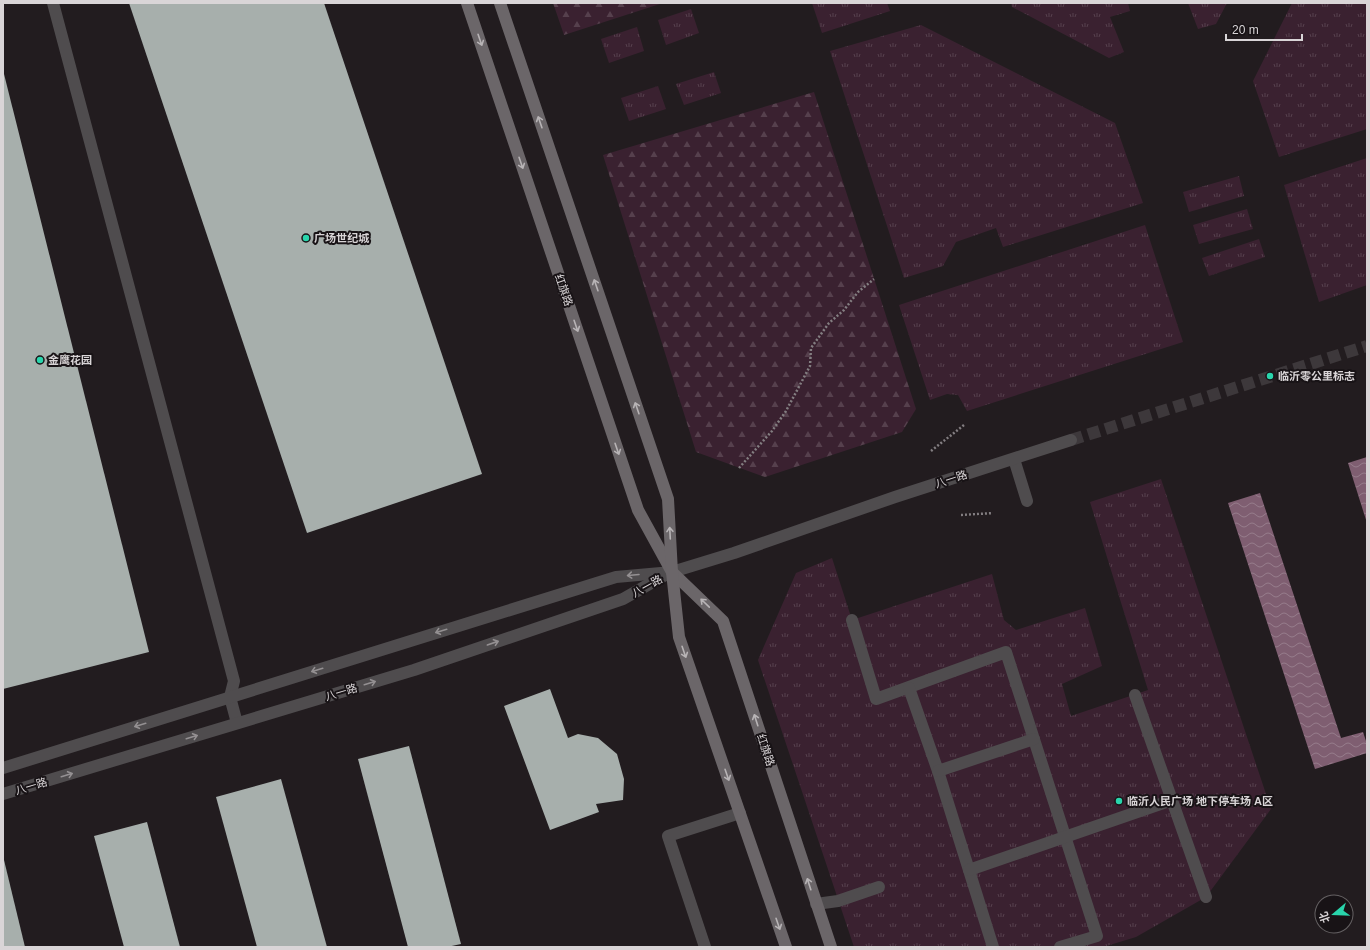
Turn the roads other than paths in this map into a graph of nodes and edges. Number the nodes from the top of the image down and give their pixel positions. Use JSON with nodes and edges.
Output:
{"nodes":[{"id":1,"x":53,"y":3,"type":"edge"},
{"id":2,"x":467,"y":3,"type":"edge"},
{"id":3,"x":500,"y":3,"type":"edge"},
{"id":4,"x":1071,"y":440,"type":"tunnel mouth"},
{"id":5,"x":1014,"y":459,"type":"junction"},
{"id":6,"x":1027,"y":501,"type":"dead end"},
{"id":7,"x":672,"y":572,"type":"junction"},
{"id":8,"x":852,"y":620,"type":"dead end"},
{"id":9,"x":908,"y":688,"type":"junction"},
{"id":10,"x":1135,"y":695,"type":"dead end"},
{"id":11,"x":230,"y":697,"type":"junction"},
{"id":12,"x":237,"y":723,"type":"junction"},
{"id":13,"x":1034,"y":739,"type":"junction"},
{"id":14,"x":3,"y":768,"type":"edge"},
{"id":15,"x":938,"y":772,"type":"junction"},
{"id":16,"x":3,"y":794,"type":"edge"},
{"id":17,"x":1172,"y":800,"type":"junction"},
{"id":18,"x":740,"y":813,"type":"junction"},
{"id":19,"x":1064,"y":837,"type":"junction"},
{"id":20,"x":969,"y":870,"type":"junction"},
{"id":21,"x":879,"y":887,"type":"dead end"},
{"id":22,"x":1206,"y":897,"type":"dead end"},
{"id":23,"x":816,"y":904,"type":"junction"},
{"id":24,"x":705,"y":947,"type":"edge"},
{"id":25,"x":786,"y":947,"type":"edge"},
{"id":26,"x":831,"y":947,"type":"edge"},
{"id":27,"x":993,"y":947,"type":"edge"},
{"id":28,"x":1060,"y":947,"type":"edge"}],
"edges":[{"from":1,"to":11,"type":"street"},
{"from":2,"to":7,"type":"street","name":"红旗路","one_way":true},
{"from":7,"to":3,"type":"street","name":"红旗路","one_way":true},
{"from":4,"to":5,"type":"street","name":"八一路"},
{"from":5,"to":6,"type":"street"},
{"from":5,"to":7,"type":"street","name":"八一路"},
{"from":7,"to":11,"type":"street","name":"八一路","one_way":true},
{"from":12,"to":7,"type":"street","name":"八一路","one_way":true},
{"from":7,"to":18,"type":"street","name":"红旗路","one_way":true},
{"from":23,"to":7,"type":"street","name":"红旗路","one_way":true},
{"from":8,"to":9,"type":"street"},
{"from":9,"to":13,"type":"street"},
{"from":9,"to":15,"type":"street"},
{"from":10,"to":17,"type":"street"},
{"from":11,"to":12,"type":"street"},
{"from":11,"to":14,"type":"street","name":"八一路","one_way":true},
{"from":16,"to":12,"type":"street","name":"八一路","one_way":true},
{"from":13,"to":15,"type":"street"},
{"from":13,"to":19,"type":"street"},
{"from":15,"to":20,"type":"street"},
{"from":17,"to":19,"type":"street"},
{"from":17,"to":22,"type":"street"},
{"from":18,"to":24,"type":"street"},
{"from":18,"to":25,"type":"street","name":"红旗路","one_way":true},
{"from":19,"to":20,"type":"street"},
{"from":19,"to":28,"type":"street"},
{"from":20,"to":27,"type":"street"},
{"from":21,"to":23,"type":"street"},
{"from":23,"to":26,"type":"street","name":"红旗路"}]}
